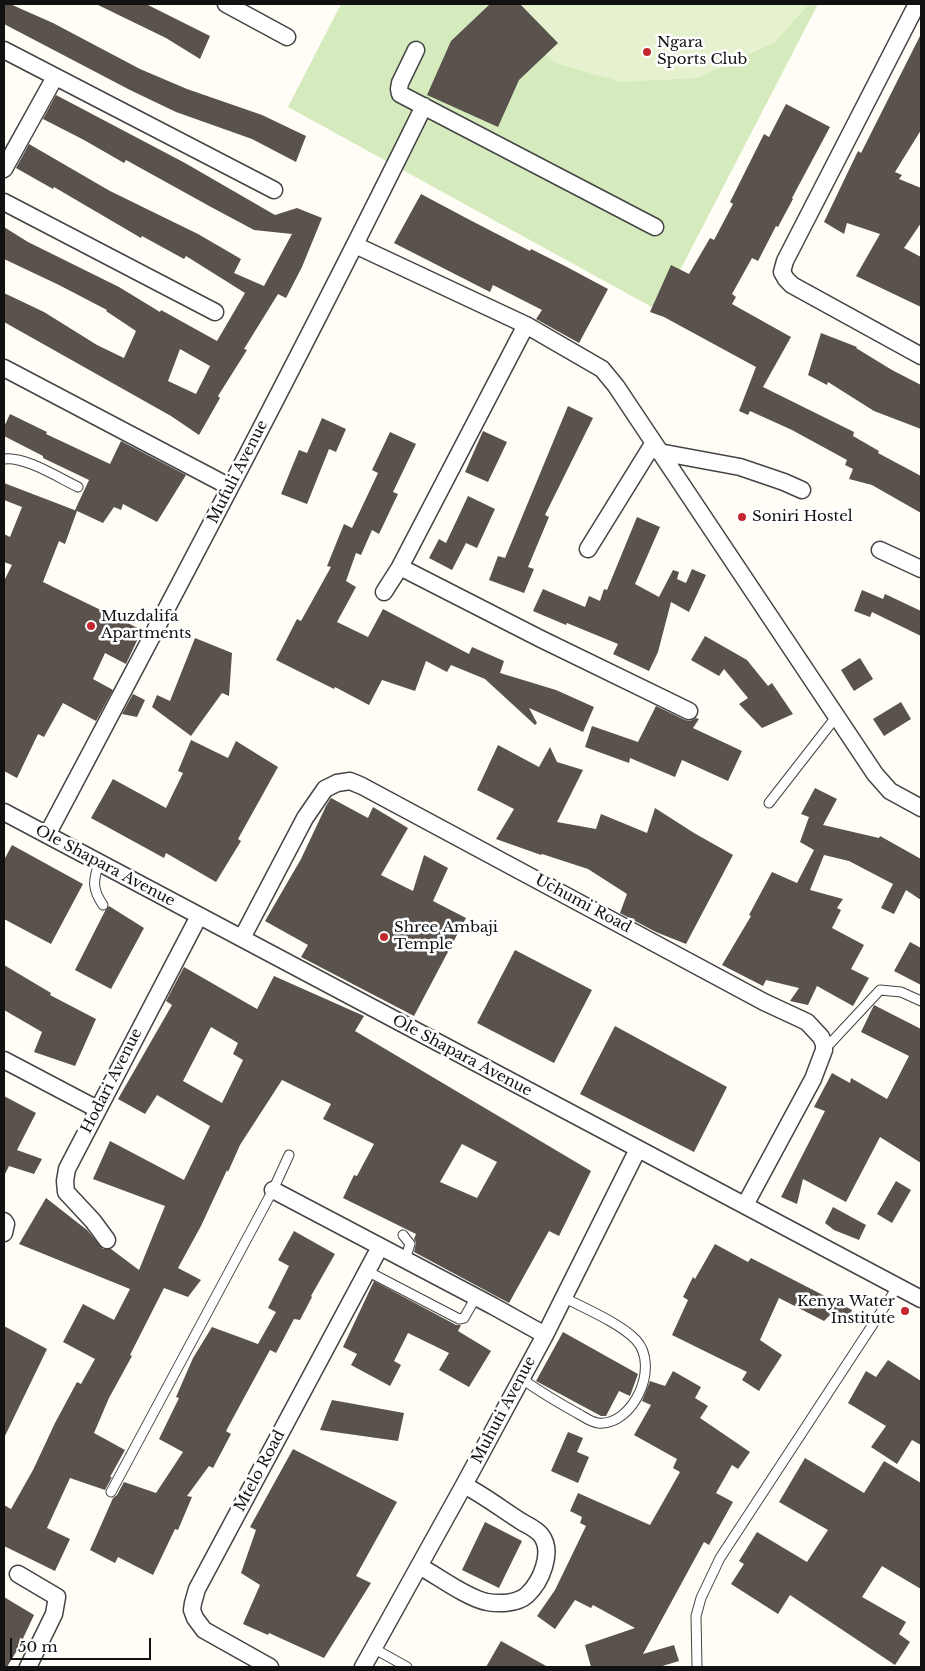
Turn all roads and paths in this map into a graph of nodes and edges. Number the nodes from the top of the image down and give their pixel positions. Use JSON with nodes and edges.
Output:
{"nodes":[{"id":1,"x":226,"y":4,"type":"edge"},
{"id":2,"x":917,"y":4,"type":"edge"},
{"id":3,"x":287,"y":37,"type":"dead end"},
{"id":4,"x":4,"y":50,"type":"edge"},
{"id":5,"x":416,"y":50,"type":"dead end"},
{"id":6,"x":55,"y":77,"type":"junction"},
{"id":7,"x":424,"y":106,"type":"junction"},
{"id":8,"x":4,"y":169,"type":"edge"},
{"id":9,"x":274,"y":190,"type":"dead end"},
{"id":10,"x":4,"y":202,"type":"edge"},
{"id":11,"x":655,"y":226,"type":"dead end"},
{"id":12,"x":354,"y":245,"type":"junction"},
{"id":13,"x":215,"y":312,"type":"dead end"},
{"id":14,"x":526,"y":325,"type":"junction"},
{"id":15,"x":921,"y":356,"type":"edge"},
{"id":16,"x":4,"y":368,"type":"edge"},
{"id":17,"x":656,"y":448,"type":"junction"},
{"id":18,"x":4,"y":459,"type":"edge"},
{"id":19,"x":78,"y":487,"type":"dead end"},
{"id":20,"x":230,"y":487,"type":"junction"},
{"id":21,"x":802,"y":490,"type":"dead end"},
{"id":22,"x":588,"y":549,"type":"dead end"},
{"id":23,"x":880,"y":550,"type":"dead end"},
{"id":24,"x":400,"y":567,"type":"junction"},
{"id":25,"x":921,"y":569,"type":"edge"},
{"id":26,"x":384,"y":592,"type":"dead end"},
{"id":27,"x":689,"y":711,"type":"dead end"},
{"id":28,"x":836,"y":717,"type":"junction"},
{"id":29,"x":769,"y":803,"type":"dead end"},
{"id":30,"x":921,"y":808,"type":"edge"},
{"id":31,"x":4,"y":812,"type":"edge"},
{"id":32,"x":47,"y":835,"type":"junction"},
{"id":33,"x":99,"y":863,"type":"junction"},
{"id":34,"x":103,"y":905,"type":"dead end"},
{"id":35,"x":199,"y":916,"type":"junction"},
{"id":36,"x":242,"y":938,"type":"junction"},
{"id":37,"x":921,"y":1001,"type":"edge"},
{"id":38,"x":824,"y":1050,"type":"junction"},
{"id":39,"x":4,"y":1060,"type":"edge"},
{"id":40,"x":97,"y":1109,"type":"junction"},
{"id":41,"x":638,"y":1149,"type":"junction"},
{"id":42,"x":289,"y":1155,"type":"dead end"},
{"id":43,"x":274,"y":1190,"type":"junction"},
{"id":44,"x":745,"y":1205,"type":"junction"},
{"id":45,"x":4,"y":1221,"type":"edge"},
{"id":46,"x":4,"y":1233,"type":"edge"},
{"id":47,"x":403,"y":1235,"type":"dead end"},
{"id":48,"x":107,"y":1240,"type":"dead end"},
{"id":49,"x":380,"y":1247,"type":"junction"},
{"id":50,"x":405,"y":1260,"type":"junction"},
{"id":51,"x":367,"y":1271,"type":"junction"},
{"id":52,"x":898,"y":1286,"type":"junction"},
{"id":53,"x":920,"y":1296,"type":"edge"},
{"id":54,"x":476,"y":1297,"type":"junction"},
{"id":55,"x":563,"y":1297,"type":"junction"},
{"id":56,"x":545,"y":1335,"type":"junction"},
{"id":57,"x":522,"y":1378,"type":"junction"},
{"id":58,"x":464,"y":1485,"type":"junction"},
{"id":59,"x":111,"y":1492,"type":"dead end"},
{"id":60,"x":419,"y":1566,"type":"junction"},
{"id":61,"x":18,"y":1574,"type":"dead end"},
{"id":62,"x":373,"y":1648,"type":"junction"},
{"id":63,"x":28,"y":1667,"type":"edge"},
{"id":64,"x":270,"y":1667,"type":"edge"},
{"id":65,"x":363,"y":1667,"type":"edge"},
{"id":66,"x":407,"y":1667,"type":"edge"},
{"id":67,"x":697,"y":1667,"type":"edge"}],
"edges":[{"from":1,"to":3,"type":"street"},
{"from":2,"to":15,"type":"street"},
{"from":4,"to":6,"type":"street"},
{"from":5,"to":7,"type":"street"},
{"from":6,"to":8,"type":"street"},
{"from":6,"to":9,"type":"street"},
{"from":7,"to":11,"type":"street"},
{"from":7,"to":12,"type":"street","name":"Mufuli Avenue"},
{"from":10,"to":13,"type":"street"},
{"from":12,"to":14,"type":"street"},
{"from":12,"to":20,"type":"street","name":"Mufuli Avenue"},
{"from":14,"to":17,"type":"street"},
{"from":14,"to":24,"type":"street"},
{"from":16,"to":20,"type":"street"},
{"from":17,"to":21,"type":"street"},
{"from":17,"to":22,"type":"street"},
{"from":17,"to":28,"type":"street"},
{"from":18,"to":19,"type":"lane"},
{"from":20,"to":32,"type":"street","name":"Mufuli Avenue"},
{"from":23,"to":25,"type":"street"},
{"from":24,"to":26,"type":"street"},
{"from":24,"to":27,"type":"street"},
{"from":28,"to":29,"type":"lane"},
{"from":28,"to":30,"type":"street"},
{"from":31,"to":32,"type":"street","name":"Ole Shapara Avenue"},
{"from":32,"to":33,"type":"street","name":"Ole Shapara Avenue"},
{"from":33,"to":34,"type":"lane"},
{"from":33,"to":35,"type":"street","name":"Ole Shapara Avenue"},
{"from":35,"to":36,"type":"street","name":"Ole Shapara Avenue"},
{"from":35,"to":40,"type":"street","name":"Hodari Avenue"},
{"from":36,"to":38,"type":"street","name":"Uchumi Road"},
{"from":36,"to":41,"type":"street","name":"Ole Shapara Avenue"},
{"from":37,"to":38,"type":"lane"},
{"from":38,"to":44,"type":"street"},
{"from":39,"to":40,"type":"street"},
{"from":40,"to":48,"type":"street","name":"Hodari Avenue"},
{"from":41,"to":44,"type":"street","name":"Ole Shapara Avenue"},
{"from":41,"to":55,"type":"street","name":"Muhuti Avenue"},
{"from":42,"to":43,"type":"lane"},
{"from":43,"to":49,"type":"street"},
{"from":43,"to":59,"type":"lane"},
{"from":44,"to":52,"type":"street","name":"Ole Shapara Avenue"},
{"from":45,"to":46,"type":"street"},
{"from":47,"to":50,"type":"lane"},
{"from":49,"to":50,"type":"street"},
{"from":49,"to":51,"type":"street","name":"Mtelo Road"},
{"from":50,"to":54,"type":"street"},
{"from":51,"to":54,"type":"lane"},
{"from":51,"to":64,"type":"street","name":"Mtelo Road"},
{"from":52,"to":53,"type":"street","name":"Ole Shapara Avenue"},
{"from":52,"to":67,"type":"lane"},
{"from":54,"to":56,"type":"street"},
{"from":55,"to":56,"type":"street","name":"Muhuti Avenue"},
{"from":55,"to":57,"type":"lane"},
{"from":56,"to":57,"type":"street","name":"Muhuti Avenue"},
{"from":57,"to":58,"type":"street","name":"Muhuti Avenue"},
{"from":58,"to":60,"type":"street","name":"Muhuti Avenue"},
{"from":58,"to":60,"type":"street"},
{"from":60,"to":62,"type":"street","name":"Muhuti Avenue"},
{"from":61,"to":63,"type":"street"},
{"from":62,"to":65,"type":"street","name":"Muhuti Avenue"},
{"from":62,"to":66,"type":"lane"}]}
